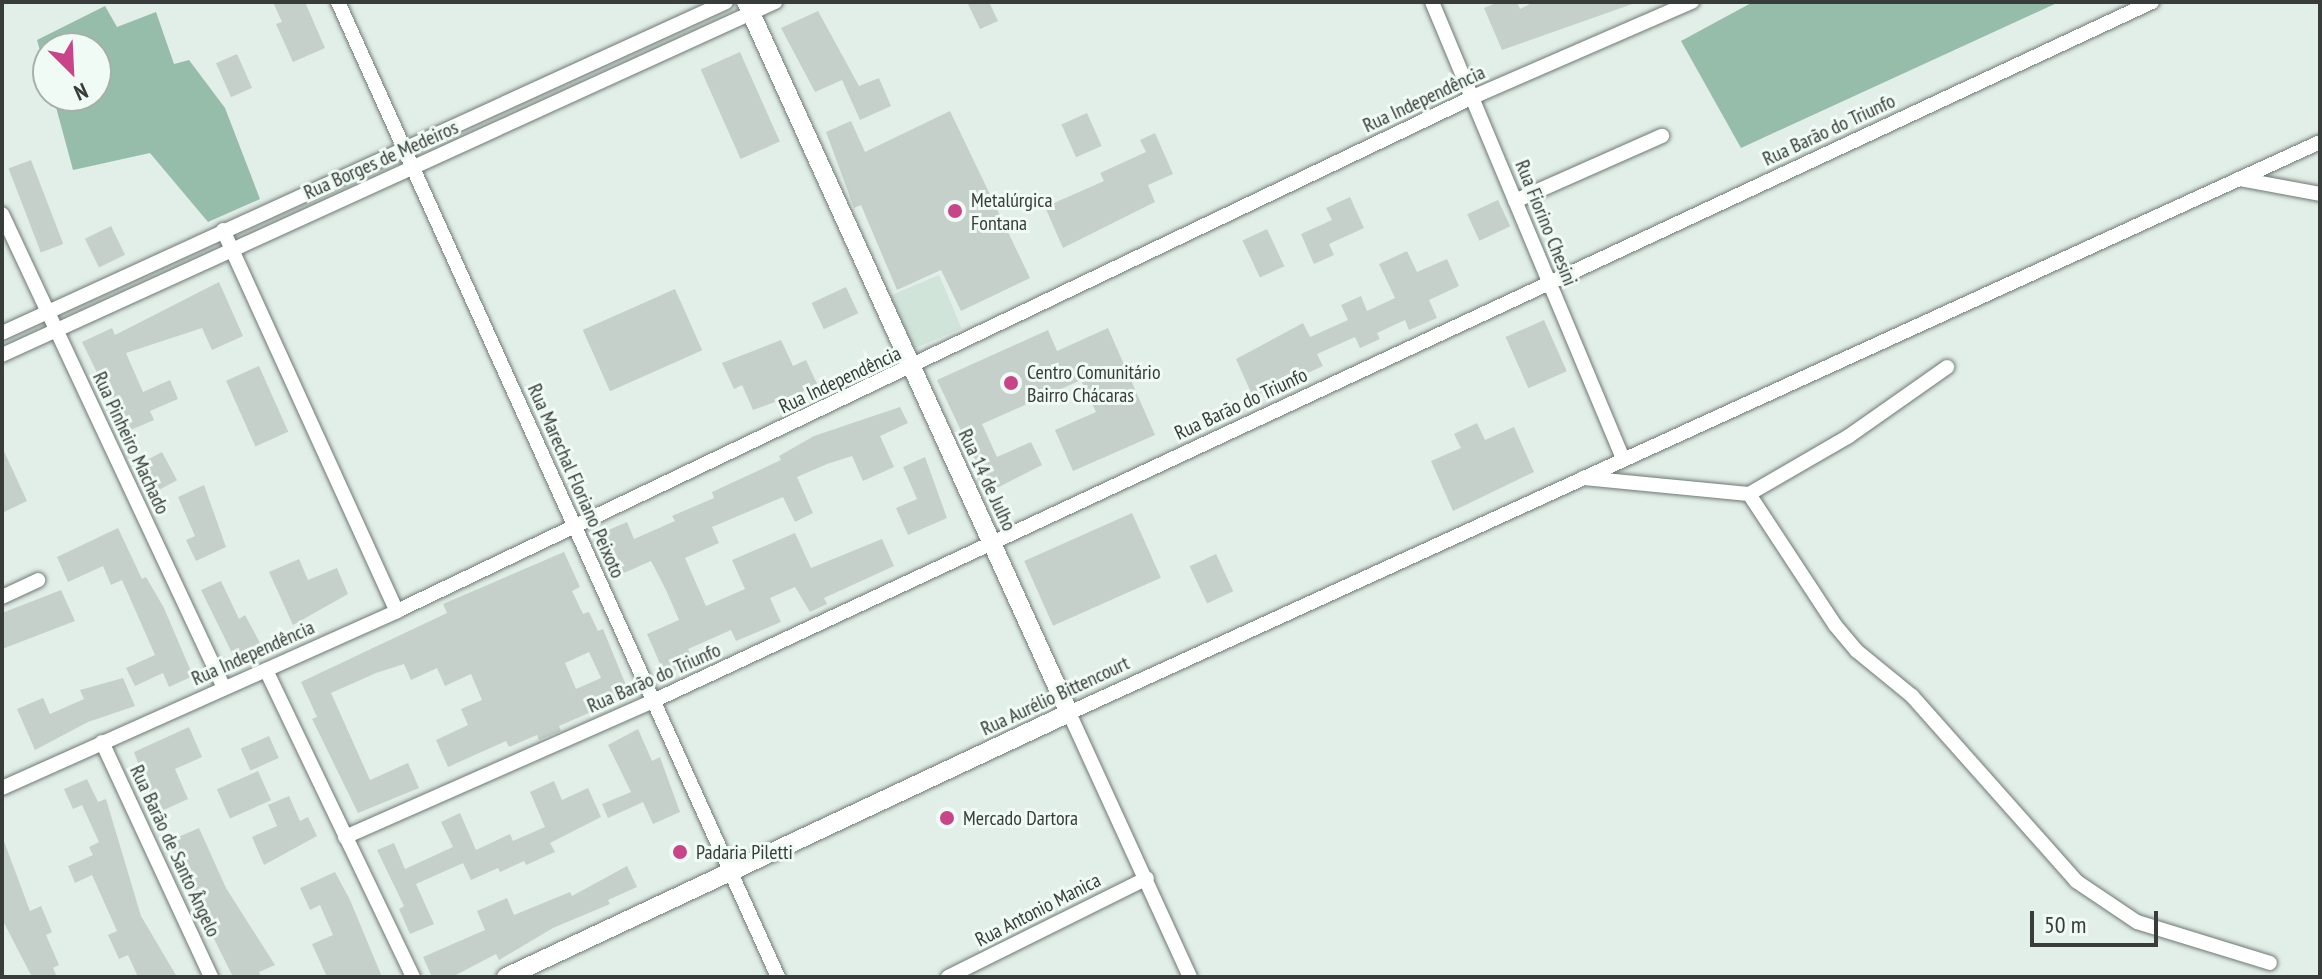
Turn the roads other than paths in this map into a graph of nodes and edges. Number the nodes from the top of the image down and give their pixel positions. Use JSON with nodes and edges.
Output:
{"nodes":[{"id":1,"x":338,"y":2,"type":"edge"},
{"id":2,"x":726,"y":2,"type":"edge"},
{"id":3,"x":775,"y":2,"type":"edge"},
{"id":4,"x":1432,"y":2,"type":"edge"},
{"id":5,"x":1692,"y":2,"type":"edge"},
{"id":6,"x":2152,"y":2,"type":"edge"},
{"id":7,"x":748,"y":8,"type":"edge"},
{"id":8,"x":1473,"y":97,"type":"junction"},
{"id":9,"x":1662,"y":136,"type":"dead end"},
{"id":10,"x":2320,"y":142,"type":"edge"},
{"id":11,"x":404,"y":150,"type":"junction"},
{"id":12,"x":412,"y":168,"type":"junction"},
{"id":13,"x":2238,"y":179,"type":"junction"},
{"id":14,"x":2320,"y":194,"type":"edge"},
{"id":15,"x":1515,"y":201,"type":"junction"},
{"id":16,"x":2,"y":214,"type":"edge"},
{"id":17,"x":223,"y":230,"type":"junction"},
{"id":18,"x":232,"y":249,"type":"junction"},
{"id":19,"x":1548,"y":282,"type":"junction"},
{"id":20,"x":48,"y":313,"type":"junction"},
{"id":21,"x":55,"y":330,"type":"junction"},
{"id":22,"x":2,"y":333,"type":"edge"},
{"id":23,"x":2,"y":355,"type":"edge"},
{"id":24,"x":1947,"y":367,"type":"dead end"},
{"id":25,"x":910,"y":370,"type":"junction"},
{"id":26,"x":1623,"y":459,"type":"junction"},
{"id":27,"x":1578,"y":478,"type":"junction"},
{"id":28,"x":1749,"y":494,"type":"junction"},
{"id":29,"x":574,"y":525,"type":"junction"},
{"id":30,"x":993,"y":543,"type":"junction"},
{"id":31,"x":38,"y":580,"type":"dead end"},
{"id":32,"x":2,"y":597,"type":"edge"},
{"id":33,"x":397,"y":611,"type":"junction"},
{"id":34,"x":266,"y":670,"type":"junction"},
{"id":35,"x":224,"y":688,"type":"junction"},
{"id":36,"x":653,"y":701,"type":"junction"},
{"id":37,"x":1069,"y":713,"type":"junction"},
{"id":38,"x":102,"y":742,"type":"junction"},
{"id":39,"x":2,"y":788,"type":"edge"},
{"id":40,"x":345,"y":837,"type":"junction"},
{"id":41,"x":731,"y":872,"type":"junction"},
{"id":42,"x":1147,"y":878,"type":"junction"},
{"id":43,"x":2270,"y":963,"type":"dead end"},
{"id":44,"x":211,"y":977,"type":"edge"},
{"id":45,"x":413,"y":977,"type":"edge"},
{"id":46,"x":506,"y":977,"type":"edge"},
{"id":47,"x":778,"y":977,"type":"edge"},
{"id":48,"x":948,"y":977,"type":"edge"},
{"id":49,"x":1190,"y":977,"type":"edge"}],
"edges":[{"from":1,"to":11,"type":"street","name":"Rua Marechal Floriano Peixoto"},
{"from":2,"to":11,"type":"street","name":"Rua Borges de Medeiros"},
{"from":3,"to":7,"type":"street","name":"Rua Borges de Medeiros"},
{"from":4,"to":8,"type":"street","name":"Rua Fiorino Chesini"},
{"from":5,"to":8,"type":"street","name":"Rua Independência"},
{"from":6,"to":19,"type":"street","name":"Rua Barão do Triunfo"},
{"from":7,"to":12,"type":"street","name":"Rua Borges de Medeiros"},
{"from":7,"to":25,"type":"street","name":"Rua 14 de Julho"},
{"from":8,"to":15,"type":"street","name":"Rua Fiorino Chesini"},
{"from":8,"to":25,"type":"street","name":"Rua Independência"},
{"from":9,"to":15,"type":"street"},
{"from":10,"to":13,"type":"street","name":"Rua Aurélio Bittencourt"},
{"from":11,"to":12,"type":"street","name":"Rua Marechal Floriano Peixoto"},
{"from":11,"to":17,"type":"street","name":"Rua Borges de Medeiros"},
{"from":12,"to":18,"type":"street","name":"Rua Borges de Medeiros"},
{"from":12,"to":29,"type":"street","name":"Rua Marechal Floriano Peixoto"},
{"from":13,"to":14,"type":"street"},
{"from":13,"to":26,"type":"street","name":"Rua Aurélio Bittencourt"},
{"from":15,"to":19,"type":"street","name":"Rua Fiorino Chesini"},
{"from":16,"to":20,"type":"street","name":"Rua Pinheiro Machado"},
{"from":17,"to":18,"type":"street"},
{"from":17,"to":20,"type":"street","name":"Rua Borges de Medeiros"},
{"from":18,"to":21,"type":"street","name":"Rua Borges de Medeiros"},
{"from":18,"to":33,"type":"street"},
{"from":19,"to":26,"type":"street","name":"Rua Fiorino Chesini"},
{"from":19,"to":30,"type":"street","name":"Rua Barão do Triunfo"},
{"from":20,"to":21,"type":"street","name":"Rua Pinheiro Machado"},
{"from":20,"to":22,"type":"street","name":"Rua Borges de Medeiros"},
{"from":21,"to":23,"type":"street","name":"Rua Borges de Medeiros"},
{"from":21,"to":35,"type":"street","name":"Rua Pinheiro Machado"},
{"from":24,"to":28,"type":"street"},
{"from":25,"to":29,"type":"street","name":"Rua Independência"},
{"from":25,"to":30,"type":"street","name":"Rua 14 de Julho"},
{"from":26,"to":27,"type":"street","name":"Rua Aurélio Bittencourt"},
{"from":27,"to":28,"type":"street"},
{"from":27,"to":37,"type":"street","name":"Rua Aurélio Bittencourt"},
{"from":28,"to":43,"type":"street"},
{"from":29,"to":33,"type":"street","name":"Rua Independência"},
{"from":29,"to":36,"type":"street","name":"Rua Marechal Floriano Peixoto"},
{"from":30,"to":36,"type":"street","name":"Rua Barão do Triunfo"},
{"from":30,"to":37,"type":"street","name":"Rua 14 de Julho"},
{"from":31,"to":32,"type":"street"},
{"from":33,"to":34,"type":"street","name":"Rua Independência"},
{"from":34,"to":35,"type":"street","name":"Rua Independência"},
{"from":34,"to":40,"type":"street"},
{"from":35,"to":38,"type":"street","name":"Rua Independência"},
{"from":36,"to":40,"type":"street","name":"Rua Barão do Triunfo"},
{"from":36,"to":41,"type":"street","name":"Rua Marechal Floriano Peixoto"},
{"from":37,"to":41,"type":"street","name":"Rua Aurélio Bittencourt"},
{"from":37,"to":42,"type":"street","name":"Rua 14 de Julho"},
{"from":38,"to":39,"type":"street","name":"Rua Independência"},
{"from":38,"to":44,"type":"street","name":"Rua Barão de Santo Ângelo"},
{"from":40,"to":45,"type":"street"},
{"from":41,"to":46,"type":"street","name":"Rua Aurélio Bittencourt"},
{"from":41,"to":47,"type":"street","name":"Rua Marechal Floriano Peixoto"},
{"from":42,"to":48,"type":"street","name":"Rua Antonio Manica"},
{"from":42,"to":49,"type":"street","name":"Rua 14 de Julho"}]}
